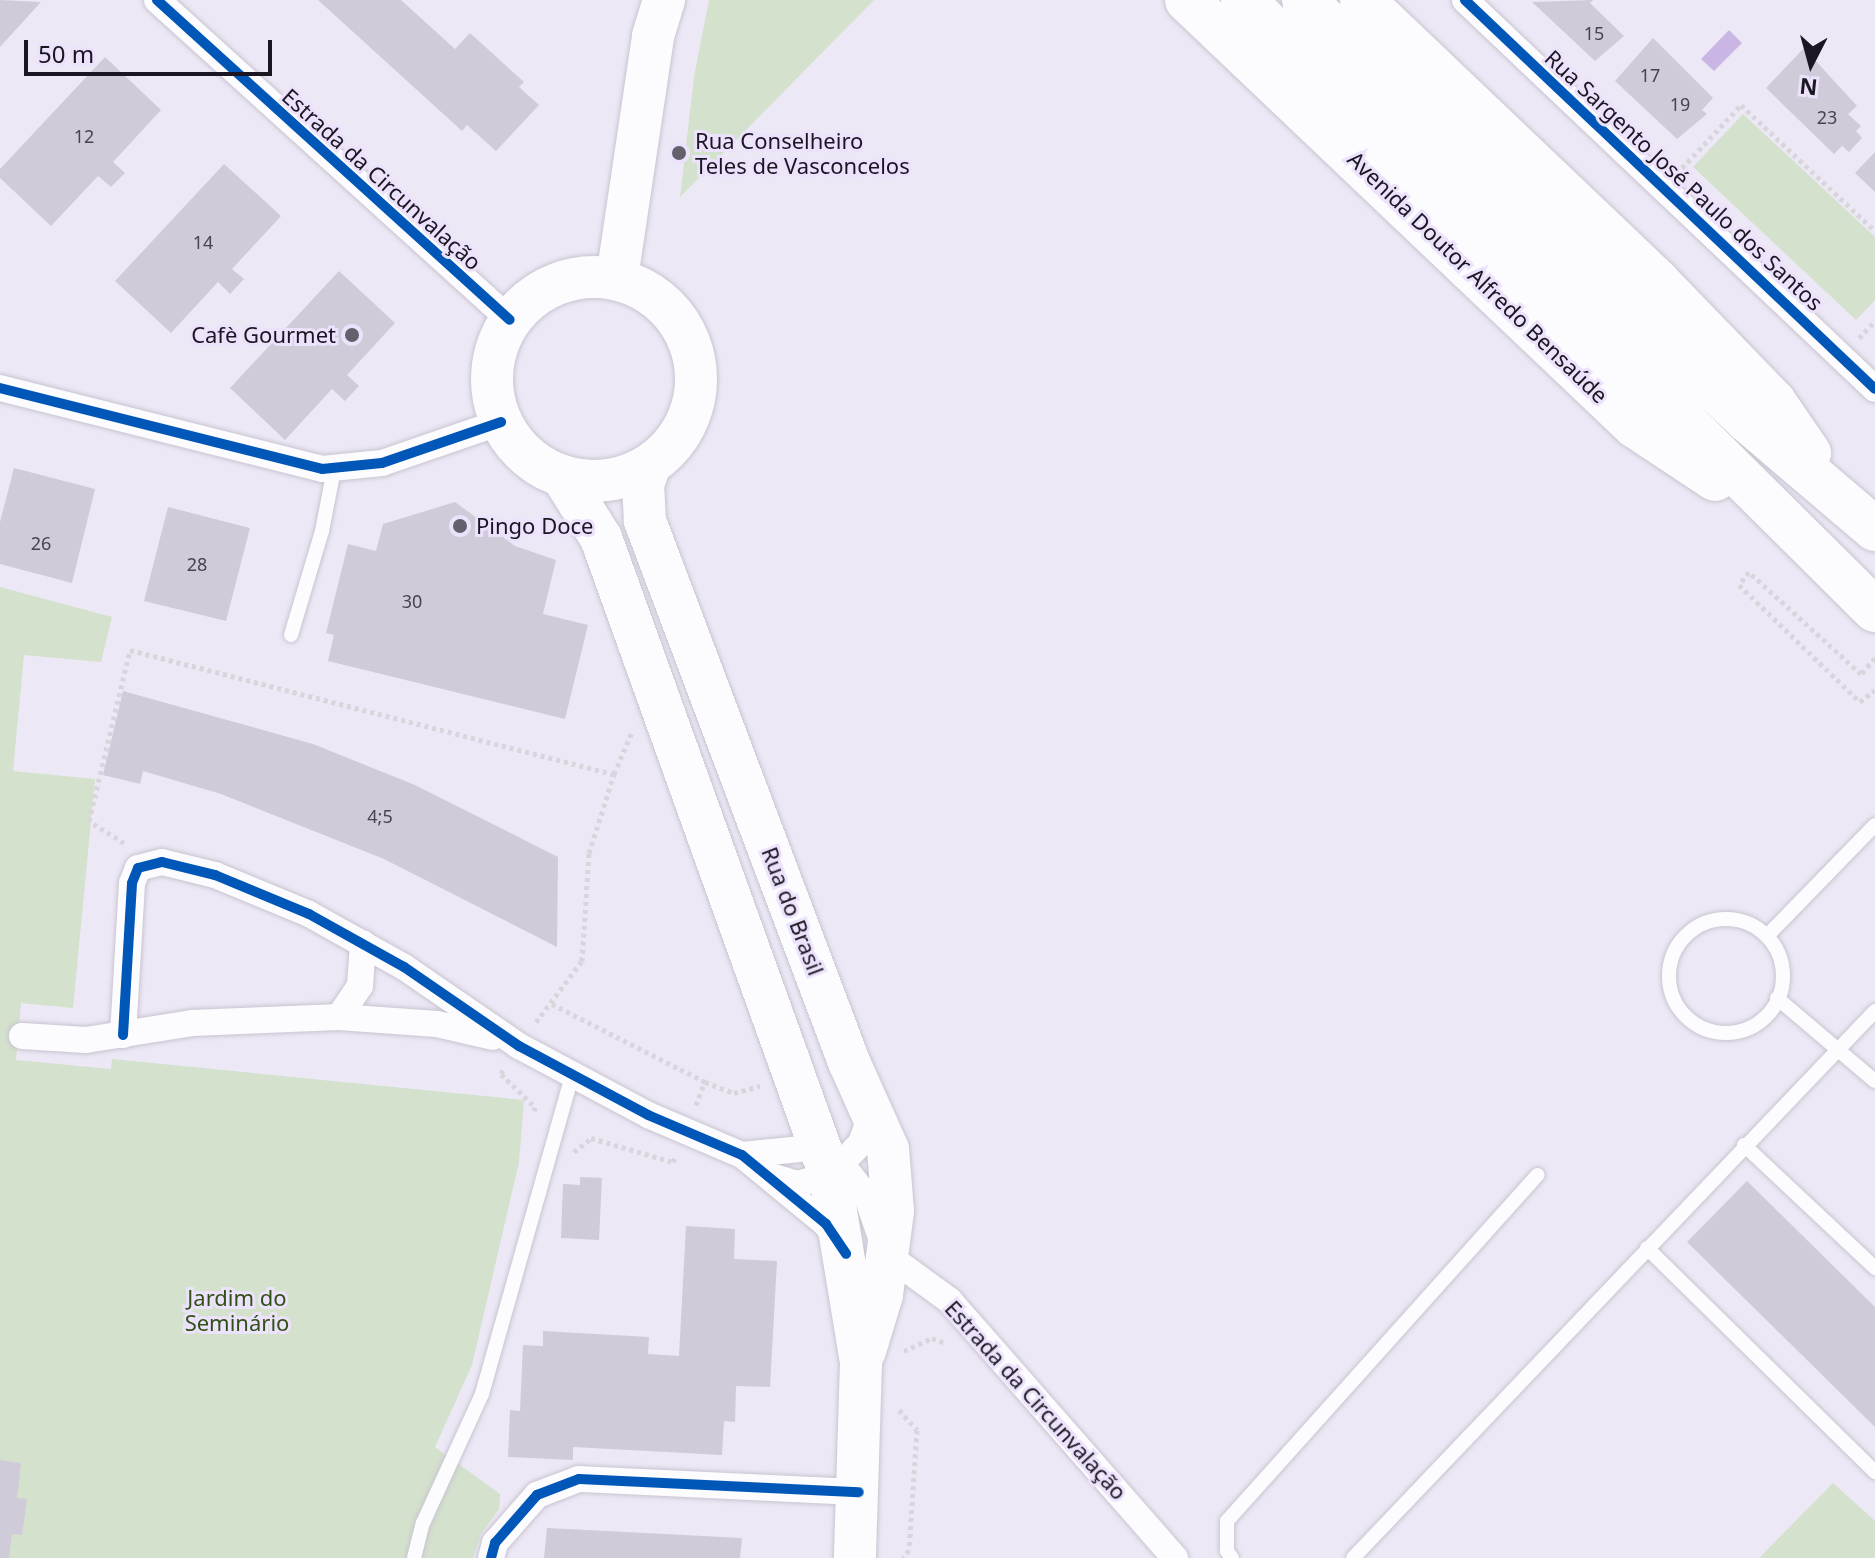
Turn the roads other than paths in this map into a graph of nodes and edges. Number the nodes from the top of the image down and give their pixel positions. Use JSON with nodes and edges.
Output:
{"nodes":[{"id":1,"x":157,"y":0,"type":"edge"},
{"id":2,"x":664,"y":0,"type":"edge"},
{"id":3,"x":1187,"y":0,"type":"edge"},
{"id":4,"x":1243,"y":0,"type":"edge"},
{"id":5,"x":1304,"y":0,"type":"edge"},
{"id":6,"x":1362,"y":0,"type":"edge"},
{"id":7,"x":1465,"y":0,"type":"edge"},
{"id":8,"x":617,"y":278,"type":"junction"},
{"id":9,"x":510,"y":320,"type":"junction"},
{"id":10,"x":0,"y":388,"type":"edge"},
{"id":11,"x":1875,"y":389,"type":"edge"},
{"id":12,"x":501,"y":422,"type":"junction"},
{"id":13,"x":650,"y":465,"type":"junction"},
{"id":14,"x":334,"y":469,"type":"junction"},
{"id":15,"x":562,"y":476,"type":"junction"},
{"id":16,"x":1835,"y":491,"type":"junction"},
{"id":17,"x":1791,"y":529,"type":"junction"},
{"id":18,"x":1875,"y":529,"type":"edge"},
{"id":19,"x":1875,"y":610,"type":"edge"},
{"id":20,"x":291,"y":635,"type":"dead end"},
{"id":21,"x":1875,"y":825,"type":"edge"},
{"id":22,"x":1767,"y":936,"type":"junction"},
{"id":23,"x":363,"y":943,"type":"junction"},
{"id":24,"x":1777,"y":998,"type":"junction"},
{"id":25,"x":1875,"y":1011,"type":"edge"},
{"id":26,"x":339,"y":1017,"type":"junction"},
{"id":27,"x":123,"y":1035,"type":"junction"},
{"id":28,"x":22,"y":1036,"type":"dead end"},
{"id":29,"x":519,"y":1046,"type":"junction"},
{"id":30,"x":1836,"y":1048,"type":"junction"},
{"id":31,"x":572,"y":1075,"type":"junction"},
{"id":32,"x":1875,"y":1081,"type":"edge"},
{"id":33,"x":872,"y":1112,"type":"junction"},
{"id":34,"x":1744,"y":1145,"type":"junction"},
{"id":35,"x":742,"y":1155,"type":"junction"},
{"id":36,"x":831,"y":1163,"type":"junction"},
{"id":37,"x":1537,"y":1175,"type":"dead end"},
{"id":38,"x":774,"y":1177,"type":"junction"},
{"id":39,"x":1647,"y":1248,"type":"junction"},
{"id":40,"x":846,"y":1254,"type":"junction"},
{"id":41,"x":887,"y":1255,"type":"junction"},
{"id":42,"x":1875,"y":1268,"type":"edge"},
{"id":43,"x":878,"y":1364,"type":"junction"},
{"id":44,"x":1875,"y":1472,"type":"edge"},
{"id":45,"x":859,"y":1492,"type":"junction"},
{"id":46,"x":414,"y":1558,"type":"edge"},
{"id":47,"x":491,"y":1558,"type":"edge"},
{"id":48,"x":855,"y":1558,"type":"edge"},
{"id":49,"x":1175,"y":1558,"type":"edge"},
{"id":50,"x":1232,"y":1558,"type":"edge"},
{"id":51,"x":1353,"y":1558,"type":"edge"}],
"edges":[{"from":1,"to":9,"type":"street","name":"Estrada da Circunvalação"},
{"from":2,"to":8,"type":"main road"},
{"from":3,"to":17,"type":"highway","name":"Avenida Doutor Alfredo Bensaúde"},
{"from":4,"to":17,"type":"highway","name":"Avenida Doutor Alfredo Bensaúde"},
{"from":5,"to":16,"type":"highway"},
{"from":6,"to":16,"type":"highway"},
{"from":7,"to":11,"type":"street","name":"Rua Sargento José Paulo dos Santos"},
{"from":8,"to":9,"type":"main road"},
{"from":8,"to":13,"type":"main road"},
{"from":9,"to":12,"type":"main road"},
{"from":10,"to":14,"type":"street"},
{"from":12,"to":14,"type":"street"},
{"from":12,"to":15,"type":"main road"},
{"from":13,"to":15,"type":"main road"},
{"from":13,"to":33,"type":"main road","name":"Rua do Brasil"},
{"from":14,"to":20,"type":"lane"},
{"from":15,"to":36,"type":"main road","name":"Rua do Brasil"},
{"from":16,"to":18,"type":"highway"},
{"from":17,"to":19,"type":"highway","name":"Avenida Doutor Alfredo Bensaúde"},
{"from":21,"to":22,"type":"lane"},
{"from":22,"to":24,"type":"lane"},
{"from":22,"to":24,"type":"lane"},
{"from":23,"to":26,"type":"street"},
{"from":23,"to":27,"type":"street"},
{"from":23,"to":29,"type":"street"},
{"from":24,"to":30,"type":"lane"},
{"from":25,"to":30,"type":"lane"},
{"from":26,"to":27,"type":"street"},
{"from":26,"to":29,"type":"street"},
{"from":27,"to":28,"type":"street"},
{"from":29,"to":31,"type":"street"},
{"from":30,"to":32,"type":"lane"},
{"from":30,"to":34,"type":"lane"},
{"from":31,"to":35,"type":"street"},
{"from":31,"to":46,"type":"lane"},
{"from":33,"to":36,"type":"street"},
{"from":33,"to":41,"type":"main road","name":"Rua do Brasil"},
{"from":34,"to":39,"type":"lane"},
{"from":34,"to":42,"type":"lane"},
{"from":35,"to":36,"type":"street"},
{"from":35,"to":38,"type":"street"},
{"from":36,"to":38,"type":"street"},
{"from":36,"to":40,"type":"main road","name":"Rua do Brasil"},
{"from":36,"to":41,"type":"street"},
{"from":37,"to":50,"type":"lane"},
{"from":38,"to":40,"type":"street"},
{"from":39,"to":44,"type":"lane"},
{"from":39,"to":51,"type":"lane"},
{"from":40,"to":43,"type":"main road","name":"Rua do Brasil"},
{"from":41,"to":43,"type":"main road","name":"Rua do Brasil"},
{"from":41,"to":49,"type":"street","name":"Estrada da Circunvalação"},
{"from":43,"to":45,"type":"main road","name":"Rua do Brasil"},
{"from":45,"to":47,"type":"street"},
{"from":45,"to":48,"type":"main road","name":"Rua do Brasil"}]}
